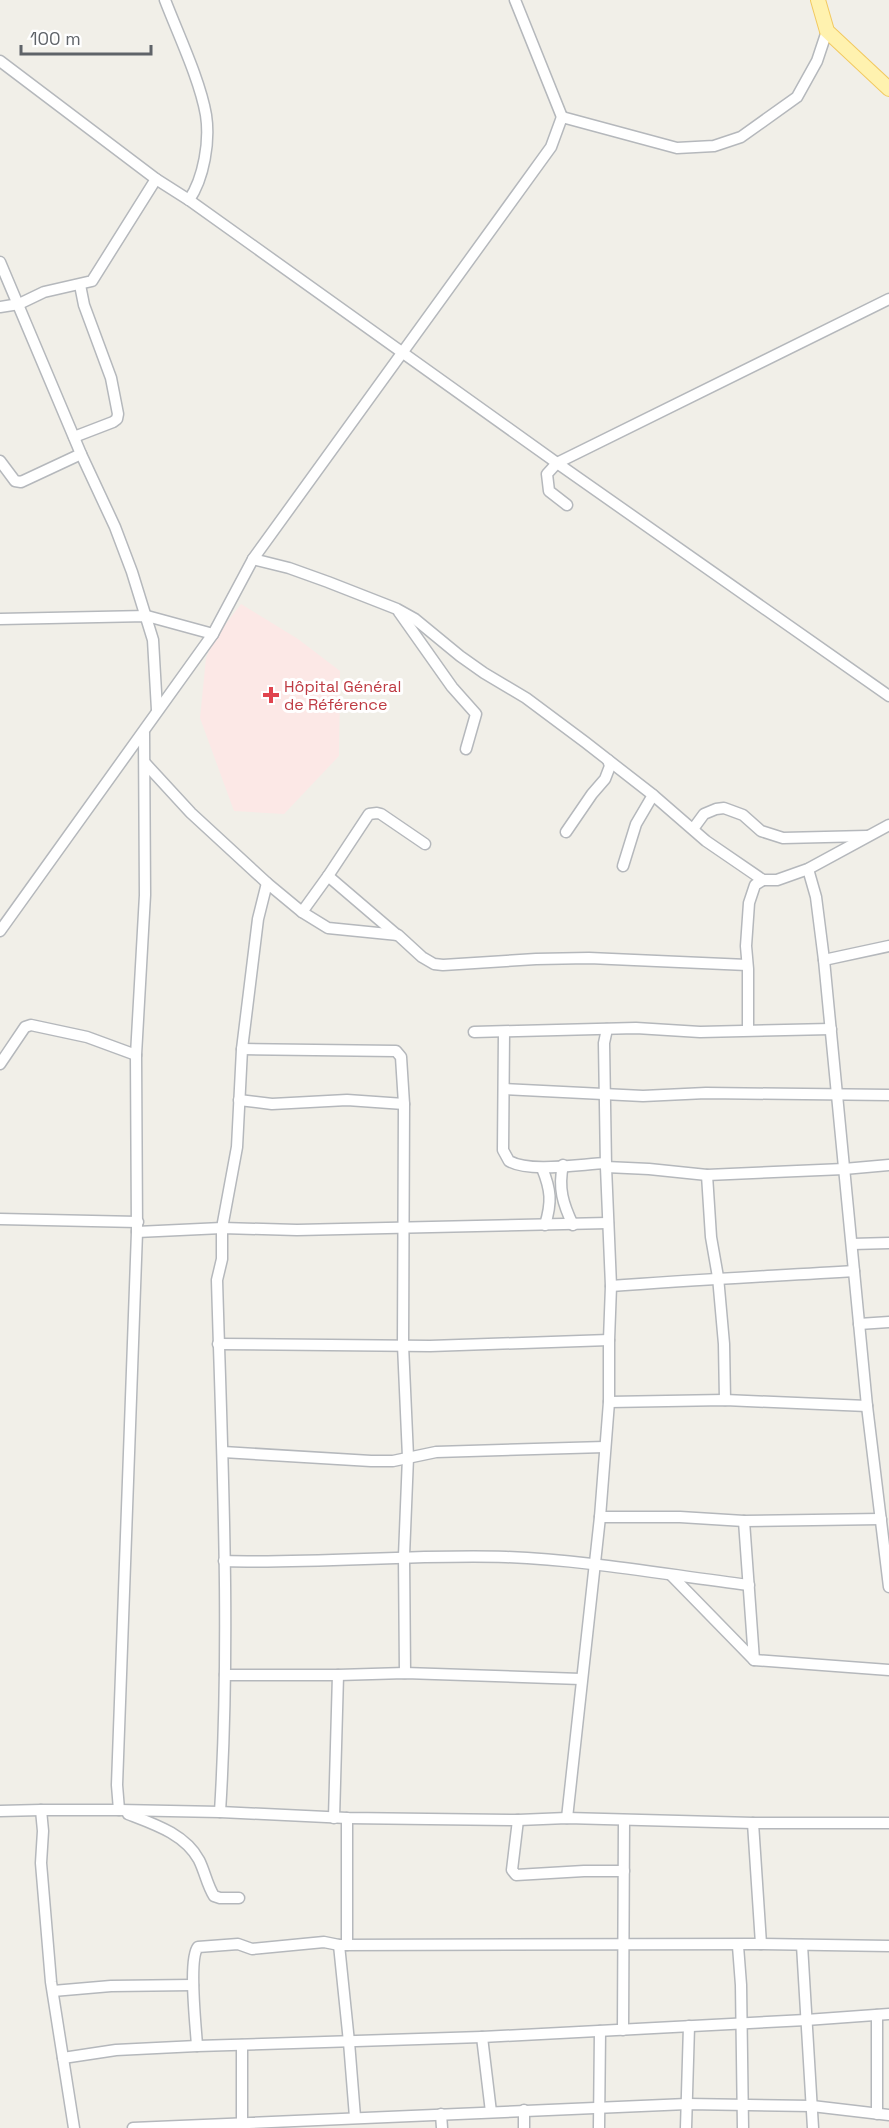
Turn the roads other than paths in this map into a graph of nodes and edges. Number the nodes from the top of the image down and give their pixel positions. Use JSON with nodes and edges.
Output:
{"nodes":[{"id":1,"x":165,"y":0,"type":"edge"},
{"id":2,"x":515,"y":0,"type":"edge"},
{"id":3,"x":818,"y":0,"type":"edge"},
{"id":4,"x":827,"y":31,"type":"junction"},
{"id":5,"x":0,"y":61,"type":"edge"},
{"id":6,"x":889,"y":88,"type":"edge"},
{"id":7,"x":562,"y":117,"type":"junction"},
{"id":8,"x":156,"y":179,"type":"junction"},
{"id":9,"x":189,"y":200,"type":"junction"},
{"id":10,"x":0,"y":262,"type":"edge"},
{"id":11,"x":80,"y":285,"type":"junction"},
{"id":12,"x":889,"y":299,"type":"edge"},
{"id":13,"x":19,"y":304,"type":"junction"},
{"id":14,"x":0,"y":308,"type":"edge"},
{"id":15,"x":402,"y":351,"type":"junction"},
{"id":16,"x":74,"y":438,"type":"junction"},
{"id":17,"x":81,"y":454,"type":"junction"},
{"id":18,"x":0,"y":460,"type":"edge"},
{"id":19,"x":557,"y":463,"type":"junction"},
{"id":20,"x":567,"y":505,"type":"dead end"},
{"id":21,"x":253,"y":559,"type":"junction"},
{"id":22,"x":397,"y":609,"type":"junction"},
{"id":23,"x":147,"y":616,"type":"junction"},
{"id":24,"x":0,"y":619,"type":"edge"},
{"id":25,"x":213,"y":634,"type":"junction"},
{"id":26,"x":889,"y":696,"type":"edge"},
{"id":27,"x":157,"y":710,"type":"junction"},
{"id":28,"x":144,"y":733,"type":"junction"},
{"id":29,"x":466,"y":749,"type":"dead end"},
{"id":30,"x":608,"y":759,"type":"junction"},
{"id":31,"x":145,"y":763,"type":"junction"},
{"id":32,"x":653,"y":795,"type":"junction"},
{"id":33,"x":889,"y":825,"type":"edge"},
{"id":34,"x":693,"y":829,"type":"junction"},
{"id":35,"x":566,"y":832,"type":"dead end"},
{"id":36,"x":868,"y":836,"type":"junction"},
{"id":37,"x":426,"y":844,"type":"dead end"},
{"id":38,"x":623,"y":866,"type":"dead end"},
{"id":39,"x":808,"y":869,"type":"junction"},
{"id":40,"x":328,"y":876,"type":"junction"},
{"id":41,"x":763,"y":880,"type":"junction"},
{"id":42,"x":267,"y":883,"type":"junction"},
{"id":43,"x":302,"y":912,"type":"junction"},
{"id":44,"x":0,"y":931,"type":"edge"},
{"id":45,"x":398,"y":935,"type":"junction"},
{"id":46,"x":889,"y":946,"type":"edge"},
{"id":47,"x":824,"y":960,"type":"junction"},
{"id":48,"x":747,"y":965,"type":"junction"},
{"id":49,"x":607,"y":1029,"type":"junction"},
{"id":50,"x":831,"y":1029,"type":"junction"},
{"id":51,"x":748,"y":1030,"type":"junction"},
{"id":52,"x":474,"y":1032,"type":"dead end"},
{"id":53,"x":504,"y":1032,"type":"junction"},
{"id":54,"x":242,"y":1049,"type":"junction"},
{"id":55,"x":136,"y":1055,"type":"junction"},
{"id":56,"x":0,"y":1064,"type":"edge"},
{"id":57,"x":505,"y":1089,"type":"junction"},
{"id":58,"x":606,"y":1092,"type":"junction"},
{"id":59,"x":837,"y":1095,"type":"junction"},
{"id":60,"x":889,"y":1095,"type":"edge"},
{"id":61,"x":239,"y":1100,"type":"junction"},
{"id":62,"x":404,"y":1104,"type":"junction"},
{"id":63,"x":889,"y":1164,"type":"edge"},
{"id":64,"x":563,"y":1165,"type":"junction"},
{"id":65,"x":606,"y":1165,"type":"junction"},
{"id":66,"x":542,"y":1168,"type":"junction"},
{"id":67,"x":844,"y":1169,"type":"junction"},
{"id":68,"x":707,"y":1175,"type":"junction"},
{"id":69,"x":0,"y":1220,"type":"edge"},
{"id":70,"x":608,"y":1223,"type":"junction"},
{"id":71,"x":573,"y":1224,"type":"junction"},
{"id":72,"x":545,"y":1225,"type":"junction"},
{"id":73,"x":137,"y":1227,"type":"junction"},
{"id":74,"x":404,"y":1227,"type":"junction"},
{"id":75,"x":222,"y":1228,"type":"junction"},
{"id":76,"x":889,"y":1243,"type":"edge"},
{"id":77,"x":852,"y":1244,"type":"junction"},
{"id":78,"x":854,"y":1271,"type":"junction"},
{"id":79,"x":718,"y":1278,"type":"junction"},
{"id":80,"x":611,"y":1286,"type":"junction"},
{"id":81,"x":889,"y":1322,"type":"edge"},
{"id":82,"x":859,"y":1324,"type":"junction"},
{"id":83,"x":609,"y":1340,"type":"junction"},
{"id":84,"x":218,"y":1344,"type":"junction"},
{"id":85,"x":403,"y":1345,"type":"junction"},
{"id":86,"x":725,"y":1400,"type":"junction"},
{"id":87,"x":609,"y":1402,"type":"junction"},
{"id":88,"x":867,"y":1406,"type":"junction"},
{"id":89,"x":605,"y":1447,"type":"junction"},
{"id":90,"x":223,"y":1452,"type":"junction"},
{"id":91,"x":408,"y":1457,"type":"junction"},
{"id":92,"x":600,"y":1517,"type":"junction"},
{"id":93,"x":881,"y":1519,"type":"junction"},
{"id":94,"x":744,"y":1521,"type":"junction"},
{"id":95,"x":404,"y":1556,"type":"junction"},
{"id":96,"x":224,"y":1561,"type":"junction"},
{"id":97,"x":595,"y":1564,"type":"junction"},
{"id":98,"x":671,"y":1575,"type":"junction"},
{"id":99,"x":749,"y":1585,"type":"junction"},
{"id":100,"x":889,"y":1587,"type":"edge"},
{"id":101,"x":754,"y":1660,"type":"junction"},
{"id":102,"x":889,"y":1670,"type":"edge"},
{"id":103,"x":405,"y":1673,"type":"junction"},
{"id":104,"x":225,"y":1675,"type":"junction"},
{"id":105,"x":338,"y":1675,"type":"junction"},
{"id":106,"x":581,"y":1679,"type":"junction"},
{"id":107,"x":41,"y":1810,"type":"junction"},
{"id":108,"x":119,"y":1810,"type":"junction"},
{"id":109,"x":0,"y":1811,"type":"edge"},
{"id":110,"x":220,"y":1812,"type":"junction"},
{"id":111,"x":333,"y":1818,"type":"junction"},
{"id":112,"x":346,"y":1818,"type":"junction"},
{"id":113,"x":567,"y":1818,"type":"junction"},
{"id":114,"x":518,"y":1820,"type":"junction"},
{"id":115,"x":624,"y":1820,"type":"junction"},
{"id":116,"x":753,"y":1823,"type":"junction"},
{"id":117,"x":889,"y":1823,"type":"edge"},
{"id":118,"x":624,"y":1871,"type":"junction"},
{"id":119,"x":239,"y":1898,"type":"dead end"},
{"id":120,"x":623,"y":1944,"type":"junction"},
{"id":121,"x":760,"y":1944,"type":"junction"},
{"id":122,"x":802,"y":1945,"type":"junction"},
{"id":123,"x":343,"y":1946,"type":"junction"},
{"id":124,"x":738,"y":1946,"type":"junction"},
{"id":125,"x":889,"y":1946,"type":"edge"},
{"id":126,"x":193,"y":1985,"type":"junction"},
{"id":127,"x":53,"y":1991,"type":"junction"},
{"id":128,"x":889,"y":2014,"type":"edge"},
{"id":129,"x":877,"y":2015,"type":"junction"},
{"id":130,"x":806,"y":2020,"type":"junction"},
{"id":131,"x":742,"y":2023,"type":"junction"},
{"id":132,"x":689,"y":2026,"type":"junction"},
{"id":133,"x":623,"y":2030,"type":"junction"},
{"id":134,"x":600,"y":2031,"type":"junction"},
{"id":135,"x":482,"y":2037,"type":"junction"},
{"id":136,"x":350,"y":2042,"type":"junction"},
{"id":137,"x":242,"y":2045,"type":"junction"},
{"id":138,"x":197,"y":2046,"type":"junction"},
{"id":139,"x":63,"y":2058,"type":"junction"},
{"id":140,"x":687,"y":2104,"type":"junction"},
{"id":141,"x":743,"y":2104,"type":"junction"},
{"id":142,"x":812,"y":2106,"type":"junction"},
{"id":143,"x":600,"y":2107,"type":"junction"},
{"id":144,"x":524,"y":2110,"type":"junction"},
{"id":145,"x":491,"y":2112,"type":"junction"},
{"id":146,"x":441,"y":2114,"type":"junction"},
{"id":147,"x":885,"y":2115,"type":"edge"},
{"id":148,"x":355,"y":2117,"type":"junction"},
{"id":149,"x":242,"y":2126,"type":"edge"},
{"id":150,"x":164,"y":2127,"type":"edge"},
{"id":151,"x":74,"y":2128,"type":"edge"},
{"id":152,"x":133,"y":2128,"type":"edge"},
{"id":153,"x":442,"y":2128,"type":"edge"},
{"id":154,"x":524,"y":2128,"type":"edge"},
{"id":155,"x":599,"y":2128,"type":"edge"},
{"id":156,"x":686,"y":2128,"type":"edge"},
{"id":157,"x":743,"y":2128,"type":"edge"},
{"id":158,"x":813,"y":2128,"type":"edge"},
{"id":159,"x":888,"y":2128,"type":"edge"}],
"edges":[{"from":1,"to":9,"type":"street"},
{"from":2,"to":7,"type":"street"},
{"from":3,"to":4,"type":"main road"},
{"from":4,"to":6,"type":"main road"},
{"from":4,"to":7,"type":"street"},
{"from":5,"to":8,"type":"street"},
{"from":7,"to":15,"type":"street"},
{"from":8,"to":9,"type":"street"},
{"from":8,"to":11,"type":"street"},
{"from":9,"to":15,"type":"street"},
{"from":10,"to":13,"type":"street"},
{"from":11,"to":13,"type":"street"},
{"from":11,"to":16,"type":"street"},
{"from":12,"to":19,"type":"street"},
{"from":13,"to":14,"type":"street"},
{"from":13,"to":16,"type":"street"},
{"from":15,"to":19,"type":"street"},
{"from":15,"to":21,"type":"street"},
{"from":16,"to":17,"type":"street"},
{"from":17,"to":18,"type":"street"},
{"from":17,"to":23,"type":"street"},
{"from":19,"to":20,"type":"street"},
{"from":19,"to":26,"type":"street"},
{"from":21,"to":22,"type":"street"},
{"from":21,"to":25,"type":"street"},
{"from":22,"to":29,"type":"street"},
{"from":22,"to":30,"type":"street"},
{"from":23,"to":24,"type":"street"},
{"from":23,"to":25,"type":"street"},
{"from":23,"to":27,"type":"street"},
{"from":25,"to":27,"type":"street"},
{"from":27,"to":28,"type":"street"},
{"from":28,"to":31,"type":"street"},
{"from":28,"to":44,"type":"street"},
{"from":30,"to":32,"type":"street"},
{"from":30,"to":35,"type":"street"},
{"from":31,"to":42,"type":"street"},
{"from":31,"to":55,"type":"street"},
{"from":32,"to":34,"type":"street"},
{"from":32,"to":38,"type":"street"},
{"from":33,"to":36,"type":"street"},
{"from":34,"to":36,"type":"street"},
{"from":34,"to":41,"type":"street"},
{"from":36,"to":39,"type":"street"},
{"from":37,"to":40,"type":"street"},
{"from":39,"to":41,"type":"street"},
{"from":39,"to":47,"type":"street"},
{"from":40,"to":43,"type":"street"},
{"from":40,"to":45,"type":"street"},
{"from":41,"to":48,"type":"street"},
{"from":42,"to":43,"type":"street"},
{"from":42,"to":54,"type":"street"},
{"from":43,"to":45,"type":"street"},
{"from":45,"to":48,"type":"street"},
{"from":46,"to":47,"type":"street"},
{"from":47,"to":50,"type":"street"},
{"from":48,"to":51,"type":"street"},
{"from":49,"to":51,"type":"street"},
{"from":49,"to":53,"type":"street"},
{"from":49,"to":58,"type":"street"},
{"from":50,"to":51,"type":"street"},
{"from":50,"to":59,"type":"street"},
{"from":52,"to":53,"type":"street"},
{"from":53,"to":57,"type":"street"},
{"from":54,"to":61,"type":"street"},
{"from":54,"to":62,"type":"street"},
{"from":55,"to":56,"type":"street"},
{"from":55,"to":73,"type":"street"},
{"from":57,"to":58,"type":"street"},
{"from":57,"to":66,"type":"street"},
{"from":58,"to":59,"type":"street"},
{"from":58,"to":65,"type":"street"},
{"from":59,"to":60,"type":"street"},
{"from":59,"to":67,"type":"street"},
{"from":61,"to":62,"type":"street"},
{"from":61,"to":75,"type":"street"},
{"from":62,"to":74,"type":"street"},
{"from":63,"to":67,"type":"street"},
{"from":64,"to":65,"type":"street"},
{"from":64,"to":66,"type":"street"},
{"from":64,"to":71,"type":"street"},
{"from":65,"to":68,"type":"street"},
{"from":65,"to":70,"type":"street"},
{"from":66,"to":72,"type":"street"},
{"from":67,"to":68,"type":"street"},
{"from":67,"to":77,"type":"street"},
{"from":68,"to":79,"type":"street"},
{"from":69,"to":73,"type":"street"},
{"from":70,"to":71,"type":"street"},
{"from":70,"to":80,"type":"street"},
{"from":71,"to":72,"type":"street"},
{"from":72,"to":74,"type":"street"},
{"from":73,"to":75,"type":"street"},
{"from":73,"to":108,"type":"street"},
{"from":74,"to":75,"type":"street"},
{"from":74,"to":85,"type":"street"},
{"from":75,"to":84,"type":"street"},
{"from":76,"to":77,"type":"street"},
{"from":77,"to":78,"type":"street"},
{"from":78,"to":79,"type":"street"},
{"from":78,"to":82,"type":"street"},
{"from":79,"to":80,"type":"street"},
{"from":79,"to":86,"type":"street"},
{"from":80,"to":83,"type":"street"},
{"from":81,"to":82,"type":"street"},
{"from":82,"to":88,"type":"street"},
{"from":83,"to":85,"type":"street"},
{"from":83,"to":87,"type":"street"},
{"from":84,"to":85,"type":"street"},
{"from":84,"to":90,"type":"street"},
{"from":85,"to":91,"type":"street"},
{"from":86,"to":87,"type":"street"},
{"from":86,"to":88,"type":"street"},
{"from":87,"to":89,"type":"street"},
{"from":88,"to":93,"type":"street"},
{"from":89,"to":91,"type":"street"},
{"from":89,"to":92,"type":"street"},
{"from":90,"to":91,"type":"street"},
{"from":90,"to":96,"type":"street"},
{"from":91,"to":95,"type":"street"},
{"from":92,"to":94,"type":"street"},
{"from":92,"to":97,"type":"street"},
{"from":93,"to":94,"type":"street"},
{"from":93,"to":100,"type":"street"},
{"from":94,"to":99,"type":"street"},
{"from":95,"to":96,"type":"street"},
{"from":95,"to":97,"type":"street"},
{"from":95,"to":103,"type":"street"},
{"from":96,"to":104,"type":"street"},
{"from":97,"to":98,"type":"street"},
{"from":97,"to":106,"type":"street"},
{"from":98,"to":99,"type":"street"},
{"from":98,"to":101,"type":"street"},
{"from":99,"to":101,"type":"street"},
{"from":101,"to":102,"type":"street"},
{"from":103,"to":105,"type":"street"},
{"from":103,"to":106,"type":"street"},
{"from":104,"to":105,"type":"street"},
{"from":104,"to":110,"type":"street"},
{"from":105,"to":111,"type":"street"},
{"from":106,"to":113,"type":"street"},
{"from":107,"to":108,"type":"street"},
{"from":107,"to":109,"type":"street"},
{"from":107,"to":127,"type":"street"},
{"from":108,"to":110,"type":"street"},
{"from":108,"to":119,"type":"street"},
{"from":110,"to":111,"type":"street"},
{"from":111,"to":112,"type":"street"},
{"from":112,"to":114,"type":"street"},
{"from":112,"to":123,"type":"street"},
{"from":113,"to":114,"type":"street"},
{"from":113,"to":115,"type":"street"},
{"from":114,"to":118,"type":"street"},
{"from":115,"to":116,"type":"street"},
{"from":115,"to":118,"type":"street"},
{"from":116,"to":117,"type":"street"},
{"from":116,"to":121,"type":"street"},
{"from":118,"to":120,"type":"street"},
{"from":120,"to":123,"type":"street"},
{"from":120,"to":124,"type":"street"},
{"from":120,"to":133,"type":"street"},
{"from":121,"to":122,"type":"street"},
{"from":121,"to":124,"type":"street"},
{"from":122,"to":125,"type":"street"},
{"from":122,"to":130,"type":"street"},
{"from":123,"to":126,"type":"street"},
{"from":123,"to":136,"type":"street"},
{"from":124,"to":131,"type":"street"},
{"from":126,"to":127,"type":"street"},
{"from":126,"to":138,"type":"street"},
{"from":127,"to":139,"type":"street"},
{"from":128,"to":129,"type":"street"},
{"from":129,"to":130,"type":"street"},
{"from":129,"to":147,"type":"street"},
{"from":130,"to":131,"type":"street"},
{"from":130,"to":142,"type":"street"},
{"from":131,"to":132,"type":"street"},
{"from":131,"to":141,"type":"street"},
{"from":132,"to":133,"type":"street"},
{"from":132,"to":140,"type":"street"},
{"from":133,"to":134,"type":"street"},
{"from":134,"to":135,"type":"street"},
{"from":134,"to":143,"type":"street"},
{"from":135,"to":136,"type":"street"},
{"from":135,"to":145,"type":"street"},
{"from":136,"to":137,"type":"street"},
{"from":136,"to":148,"type":"street"},
{"from":137,"to":138,"type":"street"},
{"from":137,"to":149,"type":"street"},
{"from":138,"to":139,"type":"street"},
{"from":139,"to":151,"type":"street"},
{"from":140,"to":141,"type":"street"},
{"from":140,"to":143,"type":"street"},
{"from":140,"to":156,"type":"street"},
{"from":141,"to":142,"type":"street"},
{"from":141,"to":157,"type":"street"},
{"from":142,"to":147,"type":"street"},
{"from":142,"to":158,"type":"street"},
{"from":143,"to":144,"type":"street"},
{"from":143,"to":155,"type":"street"},
{"from":144,"to":145,"type":"street"},
{"from":144,"to":154,"type":"street"},
{"from":145,"to":146,"type":"street"},
{"from":146,"to":148,"type":"street"},
{"from":146,"to":153,"type":"street"},
{"from":147,"to":159,"type":"street"},
{"from":148,"to":149,"type":"street"},
{"from":149,"to":150,"type":"street"},
{"from":150,"to":152,"type":"street"}]}
